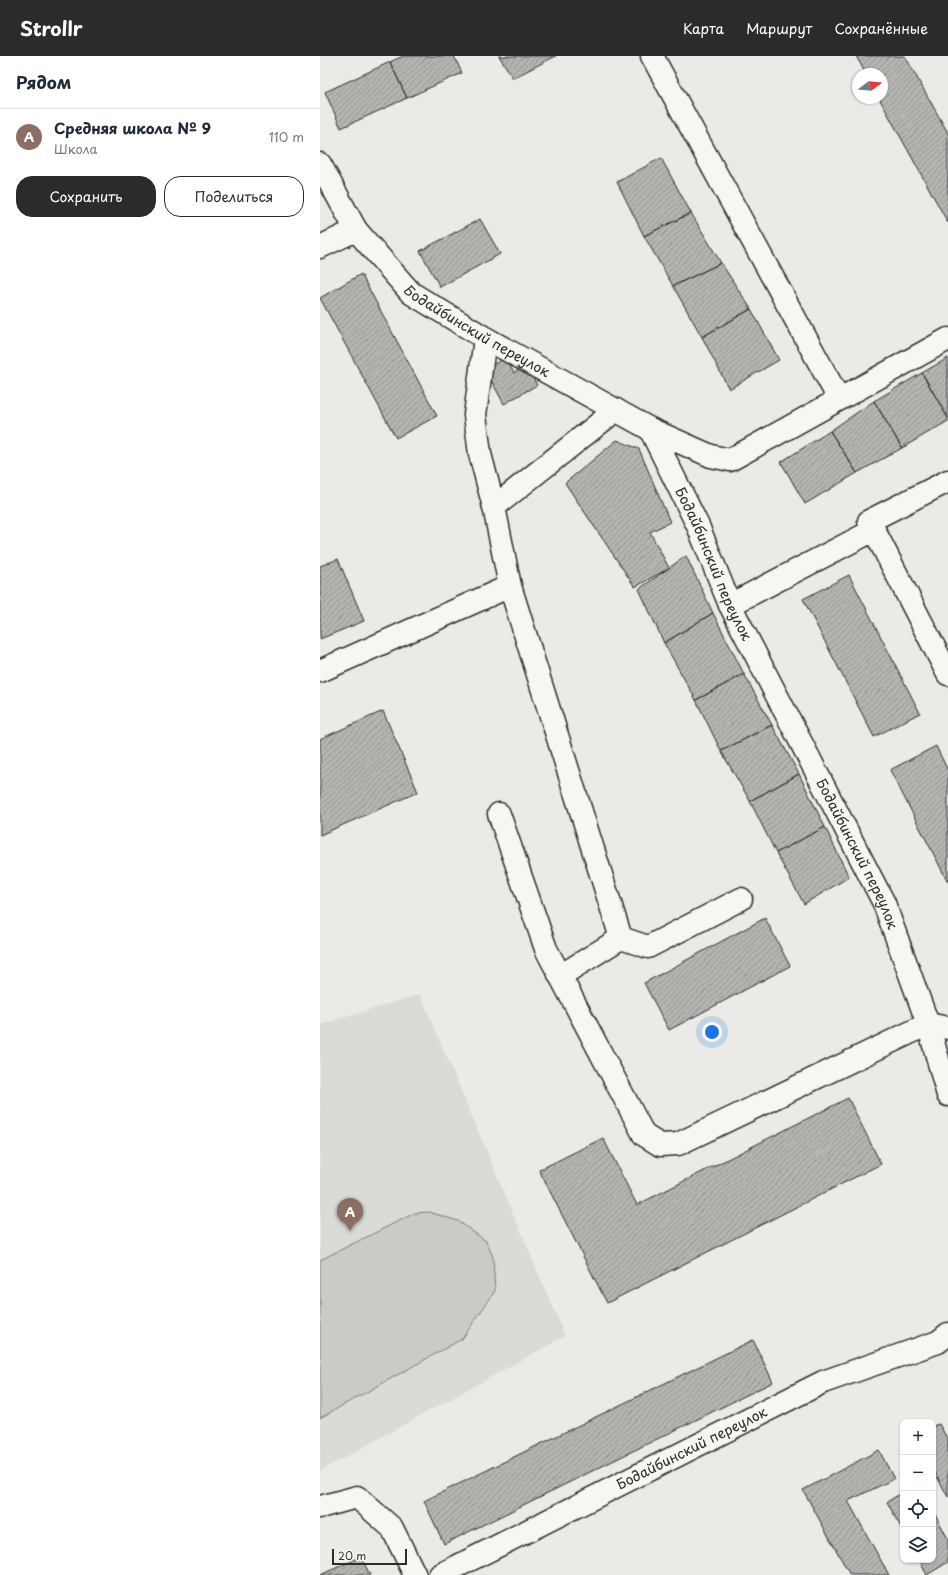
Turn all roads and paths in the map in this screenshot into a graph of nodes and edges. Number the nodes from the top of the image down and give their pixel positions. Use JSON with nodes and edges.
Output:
{"nodes":[{"id":1,"x":652,"y":56,"type":"edge"},
{"id":2,"x":320,"y":164,"type":"edge"},
{"id":3,"x":356,"y":230,"type":"junction"},
{"id":4,"x":320,"y":247,"type":"edge"},
{"id":5,"x":485,"y":338,"type":"junction"},
{"id":6,"x":948,"y":339,"type":"edge"},
{"id":7,"x":839,"y":399,"type":"junction"},
{"id":8,"x":616,"y":410,"type":"junction"},
{"id":9,"x":650,"y":429,"type":"junction"},
{"id":10,"x":948,"y":481,"type":"edge"},
{"id":11,"x":494,"y":507,"type":"junction"},
{"id":12,"x":874,"y":530,"type":"junction"},
{"id":13,"x":510,"y":586,"type":"junction"},
{"id":14,"x":730,"y":605,"type":"junction"},
{"id":15,"x":320,"y":671,"type":"edge"},
{"id":16,"x":948,"y":674,"type":"edge"},
{"id":17,"x":499,"y":814,"type":"dead end"},
{"id":18,"x":741,"y":899,"type":"dead end"},
{"id":19,"x":620,"y":938,"type":"junction"},
{"id":20,"x":560,"y":976,"type":"junction"},
{"id":21,"x":938,"y":1026,"type":"edge"},
{"id":22,"x":948,"y":1096,"type":"edge"},
{"id":23,"x":948,"y":1334,"type":"edge"},
{"id":24,"x":320,"y":1507,"type":"edge"},
{"id":25,"x":415,"y":1575,"type":"edge"},
{"id":26,"x":440,"y":1575,"type":"edge"}],
"edges":[{"from":1,"to":7,"type":"street"},
{"from":2,"to":3,"type":"street","name":"Бодайбинский переулок"},
{"from":3,"to":4,"type":"street"},
{"from":3,"to":5,"type":"street","name":"Бодайбинский переулок"},
{"from":5,"to":8,"type":"street","name":"Бодайбинский переулок"},
{"from":5,"to":11,"type":"street"},
{"from":6,"to":7,"type":"street"},
{"from":7,"to":9,"type":"street"},
{"from":8,"to":9,"type":"street","name":"Бодайбинский переулок"},
{"from":8,"to":11,"type":"street"},
{"from":9,"to":14,"type":"street","name":"Бодайбинский переулок"},
{"from":10,"to":12,"type":"street"},
{"from":11,"to":13,"type":"street"},
{"from":12,"to":14,"type":"street"},
{"from":12,"to":16,"type":"street"},
{"from":13,"to":15,"type":"street"},
{"from":13,"to":19,"type":"street"},
{"from":14,"to":21,"type":"street","name":"Бодайбинский переулок"},
{"from":17,"to":20,"type":"street"},
{"from":18,"to":19,"type":"street"},
{"from":19,"to":20,"type":"street"},
{"from":20,"to":21,"type":"street"},
{"from":21,"to":22,"type":"street","name":"Бодайбинский переулок"},
{"from":23,"to":26,"type":"street","name":"Бодайбинский переулок"},
{"from":24,"to":25,"type":"street"}]}
